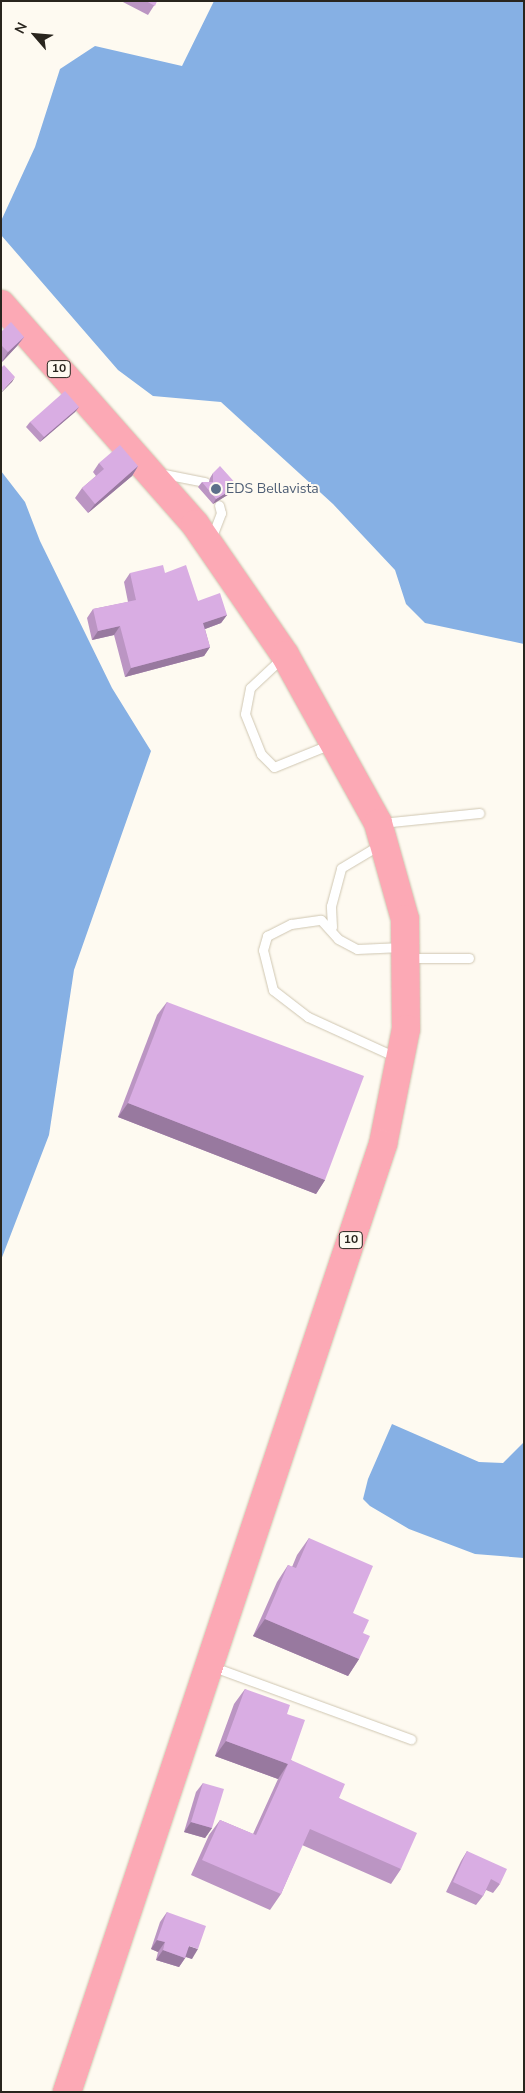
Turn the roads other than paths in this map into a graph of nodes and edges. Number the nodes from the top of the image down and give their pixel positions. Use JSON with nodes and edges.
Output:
{"nodes":[{"id":1,"x":1,"y":304,"type":"edge"},
{"id":2,"x":150,"y":472,"type":"junction"},
{"id":3,"x":205,"y":482,"type":"edge"},
{"id":4,"x":219,"y":504,"type":"edge"},
{"id":5,"x":208,"y":544,"type":"junction"},
{"id":6,"x":285,"y":655,"type":"junction"},
{"id":7,"x":334,"y":742,"type":"junction"},
{"id":8,"x":478,"y":813,"type":"dead end"},
{"id":9,"x":381,"y":833,"type":"junction"},
{"id":10,"x":332,"y":927,"type":"junction"},
{"id":11,"x":406,"y":952,"type":"junction"},
{"id":12,"x":469,"y":958,"type":"dead end"},
{"id":13,"x":400,"y":1059,"type":"junction"},
{"id":14,"x":211,"y":1666,"type":"junction"},
{"id":15,"x":411,"y":1739,"type":"dead end"},
{"id":16,"x":67,"y":2092,"type":"edge"}],
"edges":[{"from":1,"to":2,"type":"main road","number":"10"},
{"from":2,"to":3,"type":"lane"},
{"from":2,"to":5,"type":"main road","number":"10"},
{"from":4,"to":5,"type":"lane"},
{"from":5,"to":6,"type":"main road","number":"10"},
{"from":6,"to":7,"type":"main road","number":"10"},
{"from":6,"to":7,"type":"lane"},
{"from":7,"to":9,"type":"main road","number":"10"},
{"from":8,"to":9,"type":"lane"},
{"from":9,"to":10,"type":"lane"},
{"from":9,"to":11,"type":"main road","number":"10"},
{"from":10,"to":11,"type":"lane"},
{"from":10,"to":13,"type":"lane"},
{"from":11,"to":12,"type":"lane"},
{"from":11,"to":13,"type":"main road","number":"10"},
{"from":13,"to":14,"type":"main road","number":"10"},
{"from":14,"to":15,"type":"lane"},
{"from":14,"to":16,"type":"main road","number":"10"}]}
